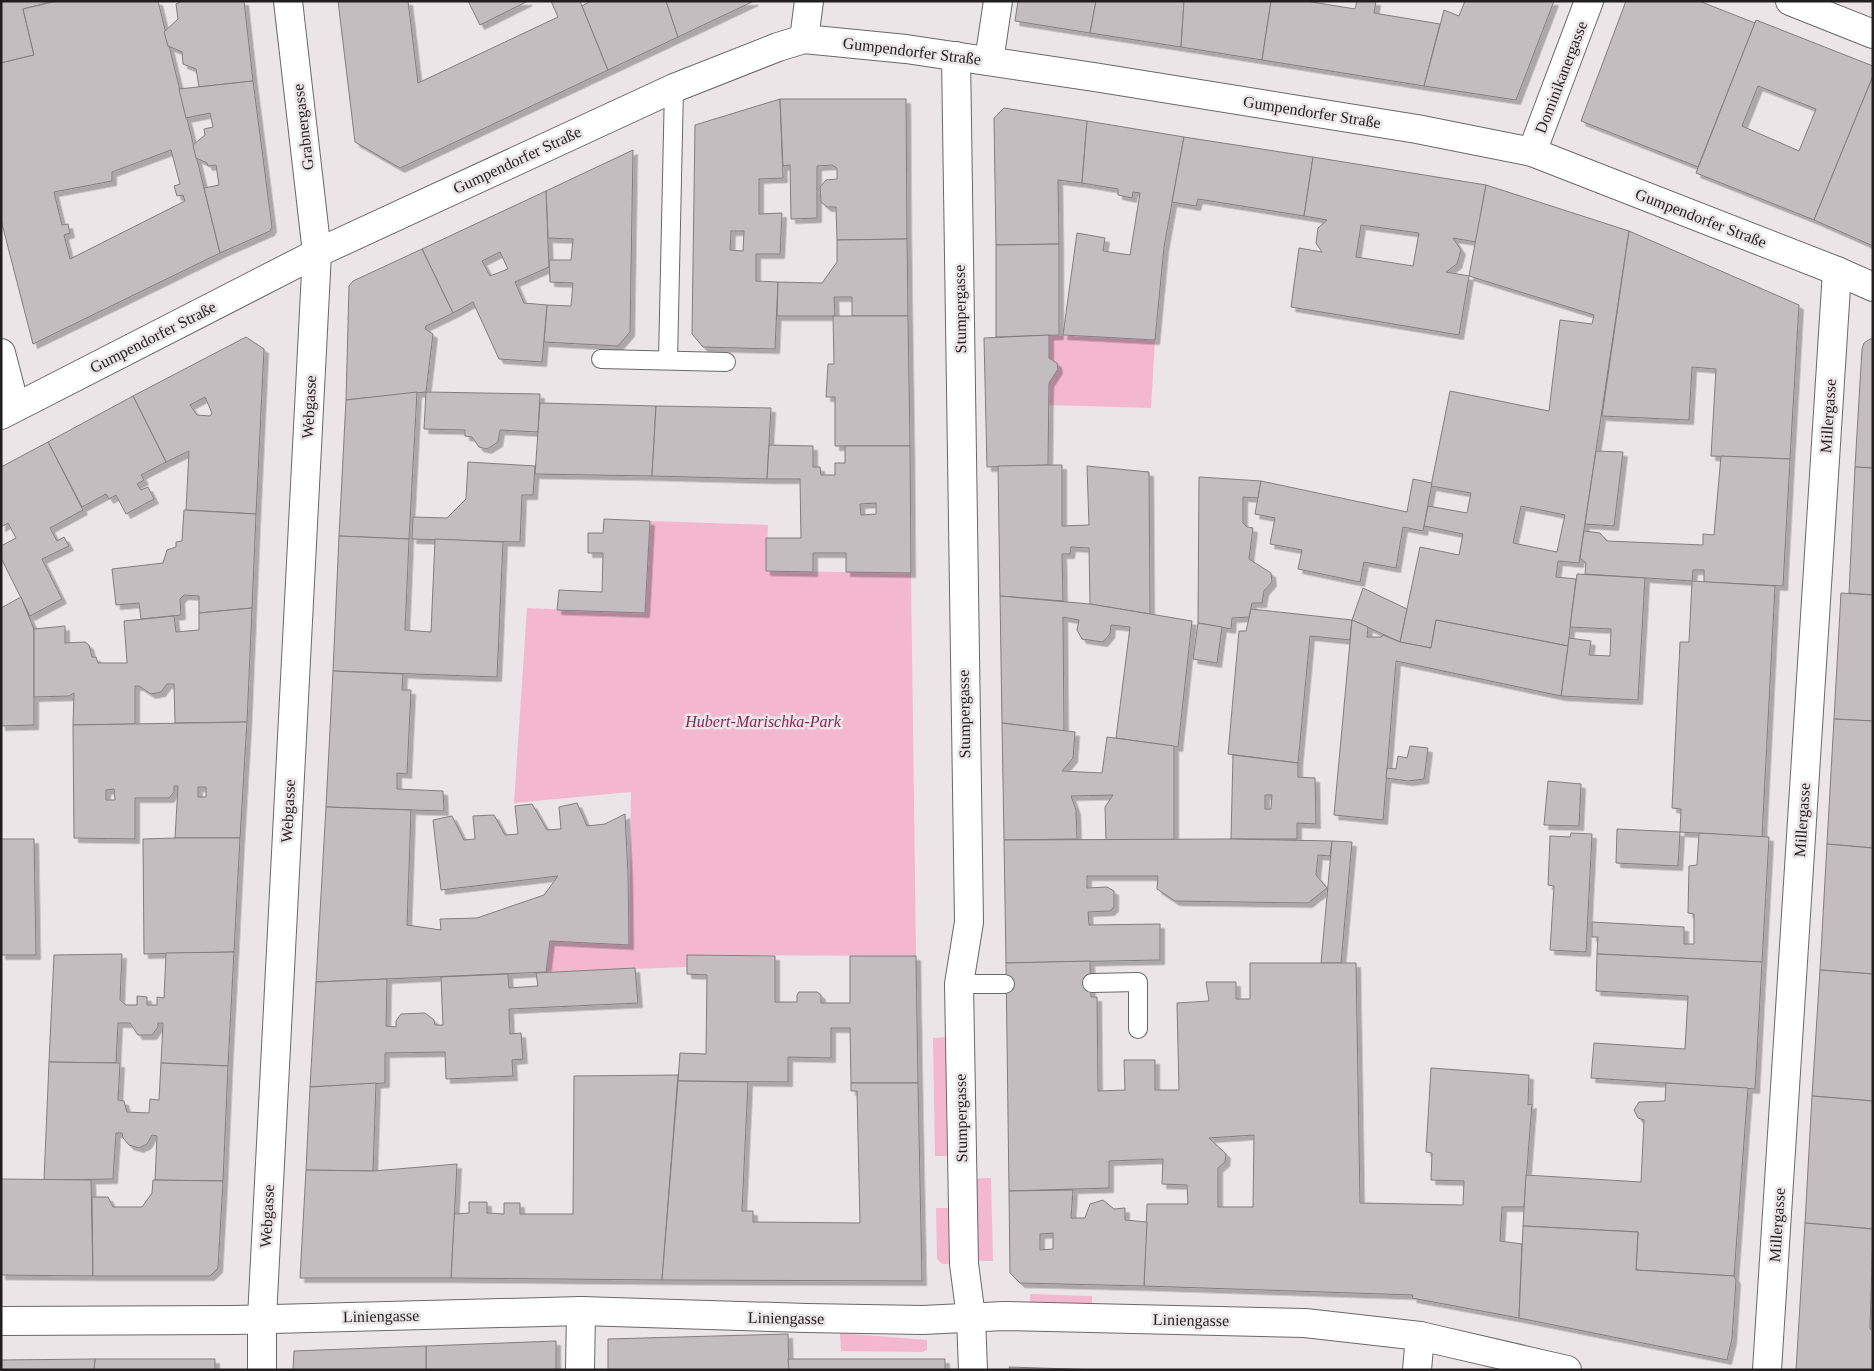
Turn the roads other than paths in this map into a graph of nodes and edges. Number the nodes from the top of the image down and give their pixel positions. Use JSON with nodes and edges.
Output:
{"nodes":[{"id":1,"x":288,"y":1,"type":"edge"},
{"id":2,"x":809,"y":1,"type":"edge"},
{"id":3,"x":998,"y":1,"type":"edge"},
{"id":4,"x":1589,"y":1,"type":"edge"},
{"id":5,"x":1790,"y":1,"type":"edge"},
{"id":6,"x":1873,"y":34,"type":"edge"},
{"id":7,"x":804,"y":39,"type":"junction"},
{"id":8,"x":956,"y":56,"type":"junction"},
{"id":9,"x":989,"y":61,"type":"junction"},
{"id":10,"x":674,"y":88,"type":"junction"},
{"id":11,"x":1532,"y":152,"type":"junction"},
{"id":12,"x":317,"y":253,"type":"junction"},
{"id":13,"x":1837,"y":271,"type":"junction"},
{"id":14,"x":1873,"y":287,"type":"edge"},
{"id":15,"x":1,"y":353,"type":"edge"},
{"id":16,"x":601,"y":359,"type":"dead end"},
{"id":17,"x":668,"y":360,"type":"junction"},
{"id":18,"x":726,"y":362,"type":"dead end"},
{"id":19,"x":8,"y":411,"type":"edge"},
{"id":20,"x":1092,"y":983,"type":"dead end"},
{"id":21,"x":959,"y":984,"type":"junction"},
{"id":22,"x":1005,"y":984,"type":"dead end"},
{"id":23,"x":1138,"y":1029,"type":"dead end"},
{"id":24,"x":581,"y":1312,"type":"junction"},
{"id":25,"x":971,"y":1317,"type":"junction"},
{"id":26,"x":262,"y":1318,"type":"junction"},
{"id":27,"x":1,"y":1321,"type":"edge"},
{"id":28,"x":1420,"y":1336,"type":"junction"},
{"id":29,"x":262,"y":1370,"type":"edge"},
{"id":30,"x":580,"y":1370,"type":"edge"},
{"id":31,"x":973,"y":1370,"type":"edge"},
{"id":32,"x":1417,"y":1370,"type":"edge"},
{"id":33,"x":1567,"y":1370,"type":"edge"},
{"id":34,"x":1767,"y":1370,"type":"edge"}],
"edges":[{"from":1,"to":12,"type":"street","name":"Grabnergasse"},
{"from":2,"to":7,"type":"street"},
{"from":3,"to":9,"type":"street"},
{"from":4,"to":11,"type":"street","name":"Dominikanergasse"},
{"from":5,"to":6,"type":"street"},
{"from":7,"to":8,"type":"street","name":"Gumpendorfer Straße"},
{"from":7,"to":10,"type":"street","name":"Gumpendorfer Straße"},
{"from":8,"to":9,"type":"street","name":"Gumpendorfer Straße"},
{"from":8,"to":21,"type":"street","name":"Stumpergasse"},
{"from":9,"to":11,"type":"street","name":"Gumpendorfer Straße"},
{"from":10,"to":12,"type":"street","name":"Gumpendorfer Straße"},
{"from":10,"to":17,"type":"lane"},
{"from":11,"to":13,"type":"street","name":"Gumpendorfer Straße"},
{"from":12,"to":19,"type":"street","name":"Gumpendorfer Straße"},
{"from":12,"to":26,"type":"street","name":"Webgasse"},
{"from":13,"to":14,"type":"street","name":"Gumpendorfer Straße"},
{"from":13,"to":34,"type":"street","name":"Millergasse"},
{"from":15,"to":19,"type":"street"},
{"from":16,"to":17,"type":"lane"},
{"from":17,"to":18,"type":"lane"},
{"from":20,"to":23,"type":"lane"},
{"from":21,"to":22,"type":"lane"},
{"from":21,"to":25,"type":"street","name":"Stumpergasse"},
{"from":24,"to":25,"type":"street","name":"Liniengasse"},
{"from":24,"to":26,"type":"street","name":"Liniengasse"},
{"from":24,"to":30,"type":"street"},
{"from":25,"to":28,"type":"street","name":"Liniengasse"},
{"from":25,"to":31,"type":"street","name":"Stumpergasse"},
{"from":26,"to":27,"type":"street","name":"Liniengasse"},
{"from":26,"to":29,"type":"street","name":"Webgasse"},
{"from":28,"to":32,"type":"street"},
{"from":28,"to":33,"type":"street","name":"Liniengasse"}]}
